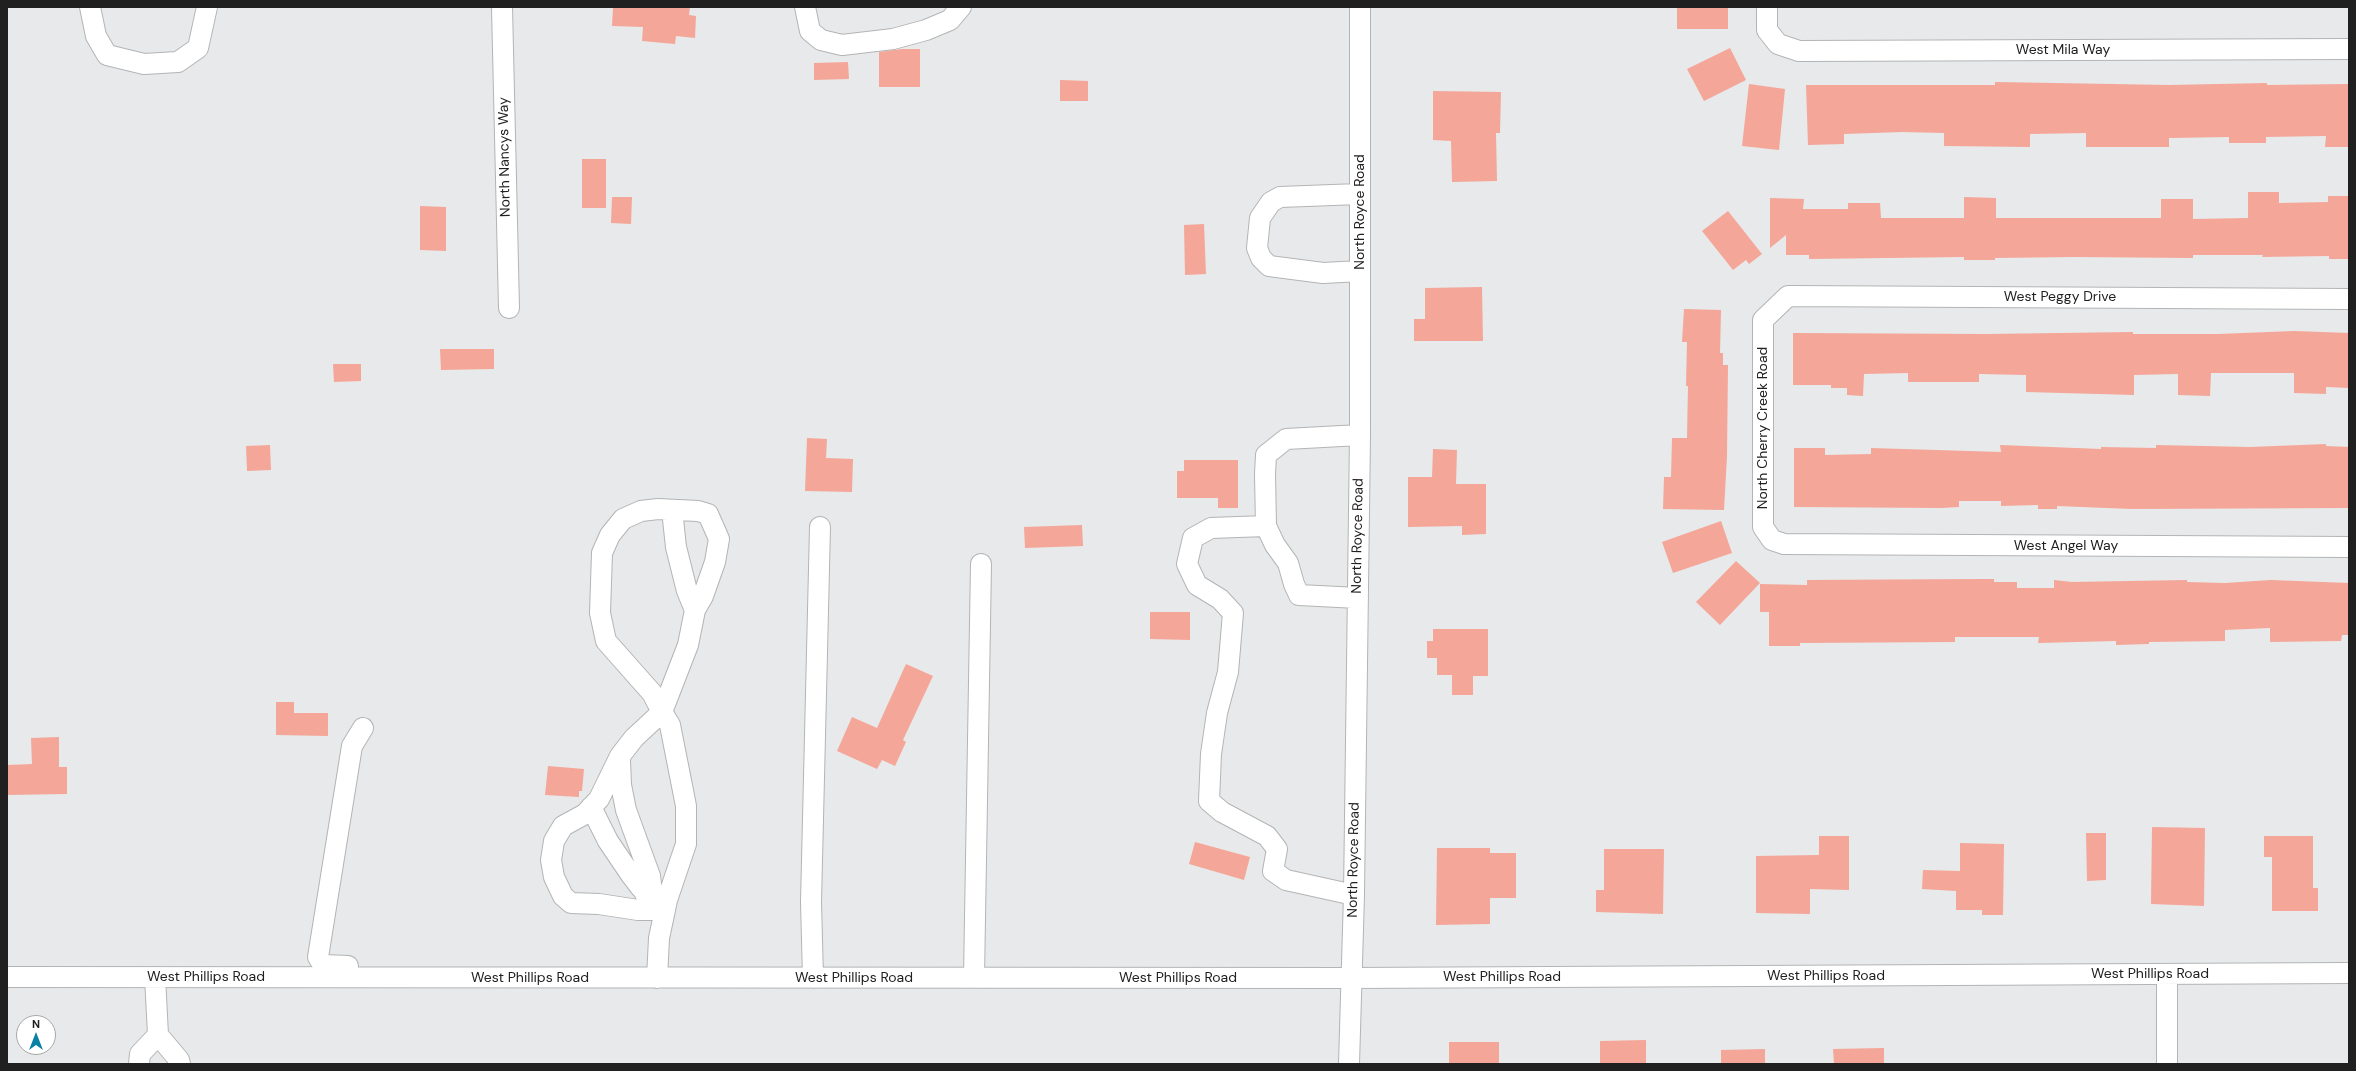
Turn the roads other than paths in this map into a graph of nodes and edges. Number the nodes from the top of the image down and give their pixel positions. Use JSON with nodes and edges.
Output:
{"nodes":[{"id":1,"x":90,"y":7,"type":"edge"},
{"id":2,"x":208,"y":7,"type":"edge"},
{"id":3,"x":502,"y":7,"type":"edge"},
{"id":4,"x":805,"y":7,"type":"edge"},
{"id":5,"x":961,"y":7,"type":"edge"},
{"id":6,"x":1360,"y":7,"type":"edge"},
{"id":7,"x":1767,"y":7,"type":"edge"},
{"id":8,"x":2349,"y":49,"type":"edge"},
{"id":9,"x":1359,"y":194,"type":"junction"},
{"id":10,"x":1360,"y":271,"type":"junction"},
{"id":11,"x":2349,"y":299,"type":"edge"},
{"id":12,"x":1775,"y":306,"type":"joint"},
{"id":13,"x":508,"y":308,"type":"dead end"},
{"id":14,"x":1360,"y":435,"type":"junction"},
{"id":15,"x":672,"y":510,"type":"junction"},
{"id":16,"x":1266,"y":526,"type":"junction"},
{"id":17,"x":820,"y":527,"type":"dead end"},
{"id":18,"x":1784,"y":544,"type":"joint"},
{"id":19,"x":2349,"y":547,"type":"edge"},
{"id":20,"x":981,"y":564,"type":"dead end"},
{"id":21,"x":1358,"y":598,"type":"junction"},
{"id":22,"x":695,"y":610,"type":"junction"},
{"id":23,"x":662,"y":712,"type":"junction"},
{"id":24,"x":363,"y":728,"type":"dead end"},
{"id":25,"x":620,"y":756,"type":"junction"},
{"id":26,"x":591,"y":807,"type":"junction"},
{"id":27,"x":1354,"y":895,"type":"junction"},
{"id":28,"x":661,"y":901,"type":"junction"},
{"id":29,"x":2349,"y":973,"type":"edge"},
{"id":30,"x":2167,"y":974,"type":"junction"},
{"id":31,"x":7,"y":977,"type":"edge"},
{"id":32,"x":155,"y":977,"type":"junction"},
{"id":33,"x":974,"y":977,"type":"junction"},
{"id":34,"x":434,"y":978,"type":"junction"},
{"id":35,"x":657,"y":978,"type":"junction"},
{"id":36,"x":813,"y":978,"type":"junction"},
{"id":37,"x":1351,"y":978,"type":"junction"},
{"id":38,"x":158,"y":1035,"type":"junction"},
{"id":39,"x":139,"y":1064,"type":"edge"},
{"id":40,"x":180,"y":1064,"type":"edge"},
{"id":41,"x":1349,"y":1064,"type":"edge"},
{"id":42,"x":2167,"y":1064,"type":"edge"}],
"edges":[{"from":1,"to":2,"type":"street"},
{"from":3,"to":13,"type":"street","name":"North Nancys Way"},
{"from":4,"to":5,"type":"street"},
{"from":6,"to":9,"type":"street","name":"North Royce Road"},
{"from":7,"to":8,"type":"street","name":"West Mila Way"},
{"from":9,"to":10,"type":"street","name":"North Royce Road"},
{"from":9,"to":10,"type":"street"},
{"from":10,"to":14,"type":"street","name":"North Royce Road"},
{"from":11,"to":12,"type":"street","name":"West Peggy Drive"},
{"from":12,"to":18,"type":"street","name":"North Cherry Creek Road"},
{"from":14,"to":16,"type":"street"},
{"from":14,"to":21,"type":"street","name":"North Royce Road"},
{"from":15,"to":22,"type":"street"},
{"from":15,"to":22,"type":"street"},
{"from":15,"to":23,"type":"street"},
{"from":16,"to":21,"type":"street"},
{"from":16,"to":27,"type":"street"},
{"from":17,"to":36,"type":"street"},
{"from":18,"to":19,"type":"street","name":"West Angel Way"},
{"from":20,"to":33,"type":"street"},
{"from":21,"to":27,"type":"street","name":"North Royce Road"},
{"from":22,"to":23,"type":"street"},
{"from":23,"to":25,"type":"street"},
{"from":23,"to":28,"type":"street"},
{"from":24,"to":34,"type":"street"},
{"from":25,"to":26,"type":"street"},
{"from":25,"to":28,"type":"street"},
{"from":26,"to":28,"type":"street"},
{"from":26,"to":28,"type":"street"},
{"from":27,"to":37,"type":"street","name":"North Royce Road"},
{"from":28,"to":35,"type":"street"},
{"from":29,"to":30,"type":"street","name":"West Phillips Road"},
{"from":30,"to":37,"type":"street","name":"West Phillips Road"},
{"from":30,"to":42,"type":"street"},
{"from":31,"to":32,"type":"street","name":"West Phillips Road"},
{"from":32,"to":34,"type":"street","name":"West Phillips Road"},
{"from":32,"to":38,"type":"street"},
{"from":33,"to":36,"type":"street","name":"West Phillips Road"},
{"from":33,"to":37,"type":"street","name":"West Phillips Road"},
{"from":34,"to":35,"type":"street","name":"West Phillips Road"},
{"from":35,"to":36,"type":"street","name":"West Phillips Road"},
{"from":37,"to":41,"type":"street","name":"North Royce Road"},
{"from":38,"to":39,"type":"street"},
{"from":38,"to":40,"type":"street"}]}
